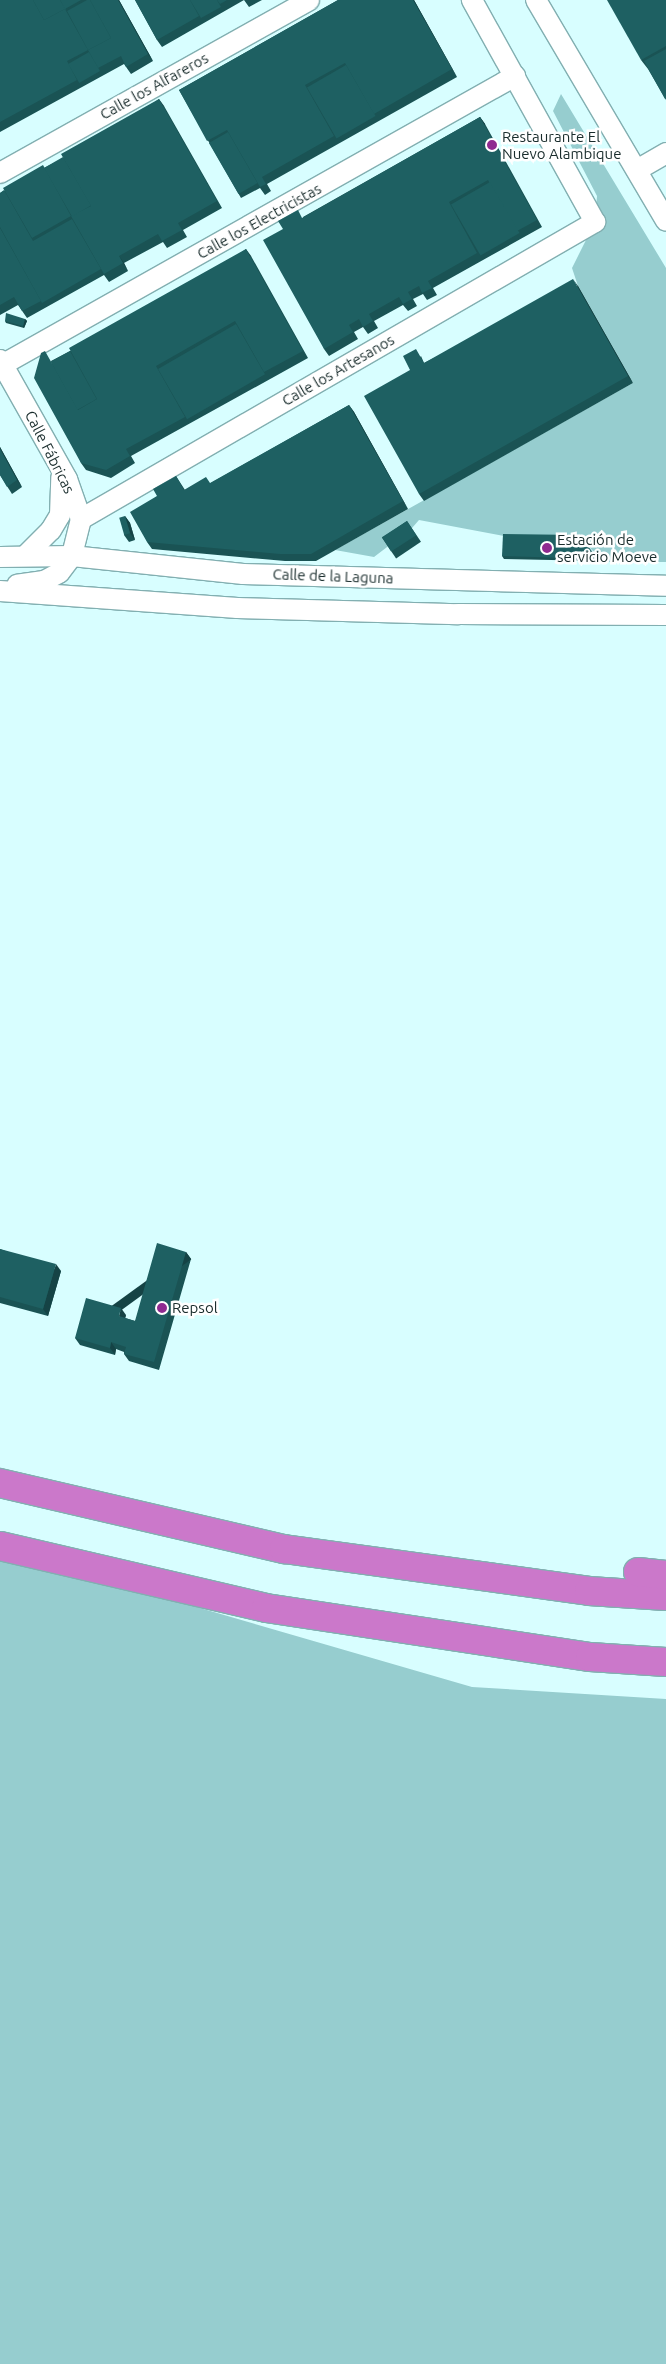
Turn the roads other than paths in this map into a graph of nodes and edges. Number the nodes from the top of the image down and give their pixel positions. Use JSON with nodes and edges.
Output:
{"nodes":[{"id":1,"x":309,"y":0,"type":"edge"},
{"id":2,"x":472,"y":0,"type":"edge"},
{"id":3,"x":536,"y":0,"type":"edge"},
{"id":4,"x":515,"y":76,"type":"junction"},
{"id":5,"x":666,"y":153,"type":"edge"},
{"id":6,"x":637,"y":170,"type":"junction"},
{"id":7,"x":0,"y":173,"type":"edge"},
{"id":8,"x":666,"y":221,"type":"edge"},
{"id":9,"x":1,"y":362,"type":"edge"},
{"id":10,"x":60,"y":468,"type":"junction"},
{"id":11,"x":81,"y":518,"type":"junction"},
{"id":12,"x":26,"y":555,"type":"junction"},
{"id":13,"x":72,"y":556,"type":"junction"},
{"id":14,"x":0,"y":557,"type":"edge"},
{"id":15,"x":660,"y":585,"type":"edge"},
{"id":16,"x":0,"y":587,"type":"edge"},
{"id":17,"x":0,"y":591,"type":"edge"},
{"id":18,"x":666,"y":615,"type":"edge"},
{"id":19,"x":0,"y":1482,"type":"edge"},
{"id":20,"x":0,"y":1546,"type":"edge"},
{"id":21,"x":638,"y":1572,"type":"dead end"},
{"id":22,"x":666,"y":1575,"type":"edge"},
{"id":23,"x":666,"y":1596,"type":"edge"},
{"id":24,"x":666,"y":1662,"type":"edge"}],
"edges":[{"from":1,"to":7,"type":"street","name":"Calle los Alfareros"},
{"from":2,"to":4,"type":"street"},
{"from":3,"to":6,"type":"street"},
{"from":4,"to":9,"type":"street","name":"Calle los Electricistas"},
{"from":4,"to":11,"type":"street","name":"Calle los Artesanos"},
{"from":5,"to":6,"type":"street"},
{"from":6,"to":8,"type":"street"},
{"from":9,"to":10,"type":"street","name":"Calle Fábricas"},
{"from":10,"to":11,"type":"street","name":"Calle Fábricas"},
{"from":10,"to":12,"type":"street"},
{"from":11,"to":13,"type":"street"},
{"from":12,"to":13,"type":"street","name":"Calle de la Laguna"},
{"from":12,"to":14,"type":"street","name":"Calle de la Laguna"},
{"from":13,"to":15,"type":"street","name":"Calle de la Laguna"},
{"from":13,"to":16,"type":"street"},
{"from":17,"to":18,"type":"street"},
{"from":19,"to":23,"type":"highway"},
{"from":20,"to":24,"type":"highway"},
{"from":21,"to":22,"type":"highway"}]}
